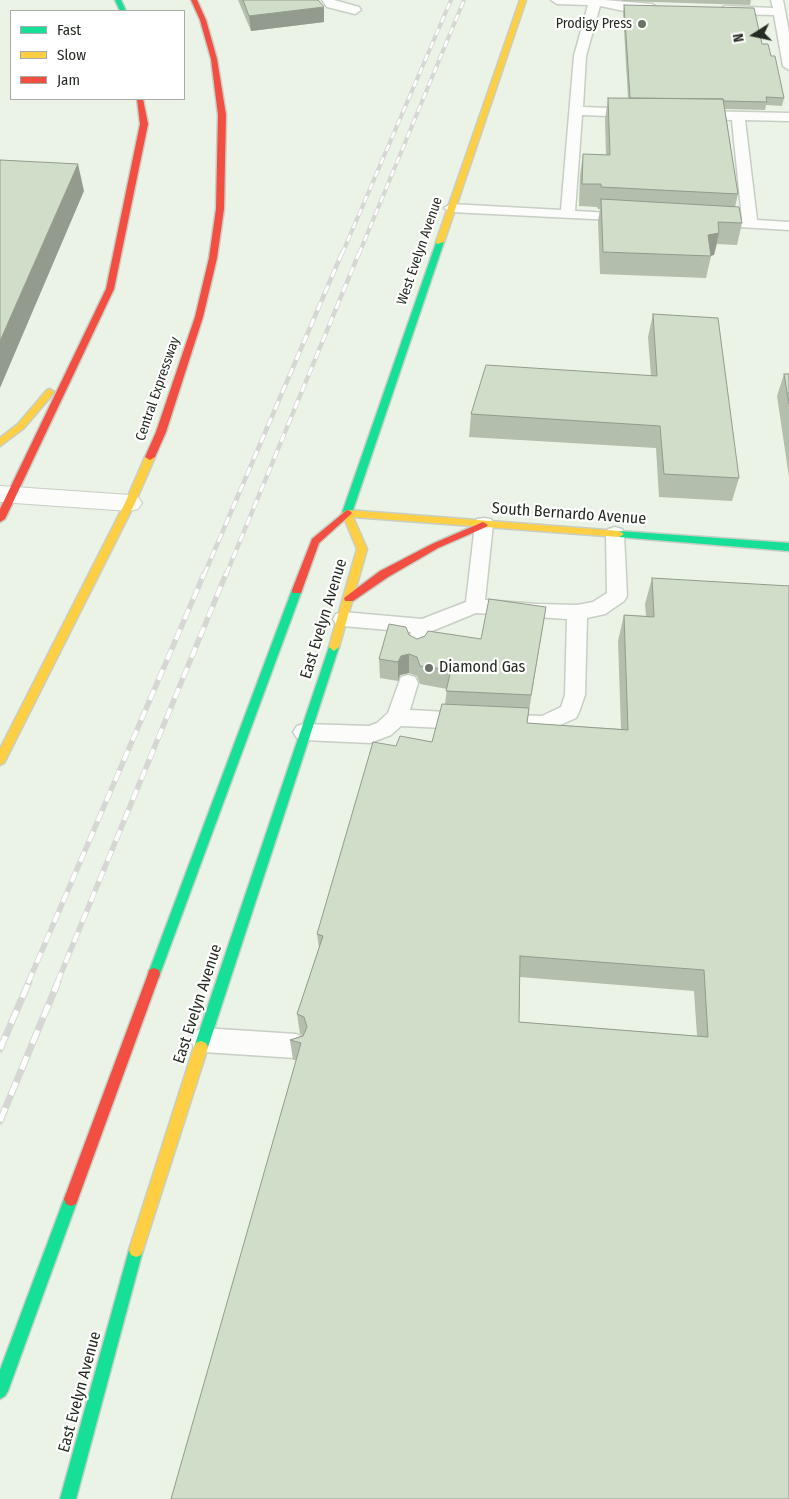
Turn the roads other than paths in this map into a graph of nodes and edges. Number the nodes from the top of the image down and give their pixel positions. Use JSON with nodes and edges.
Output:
{"nodes":[{"id":1,"x":194,"y":0,"type":"edge"},
{"id":2,"x":328,"y":0,"type":"edge"},
{"id":3,"x":523,"y":0,"type":"edge"},
{"id":4,"x":557,"y":0,"type":"edge"},
{"id":5,"x":595,"y":1,"type":"edge"},
{"id":6,"x":778,"y":6,"type":"edge"},
{"id":7,"x":662,"y":8,"type":"edge"},
{"id":8,"x":355,"y":10,"type":"dead end"},
{"id":9,"x":717,"y":10,"type":"edge"},
{"id":10,"x":789,"y":66,"type":"edge"},
{"id":11,"x":140,"y":100,"type":"edge"},
{"id":12,"x":576,"y":111,"type":"junction"},
{"id":13,"x":652,"y":113,"type":"edge"},
{"id":14,"x":681,"y":114,"type":"edge"},
{"id":15,"x":738,"y":116,"type":"junction"},
{"id":16,"x":789,"y":117,"type":"edge"},
{"id":17,"x":451,"y":208,"type":"junction"},
{"id":18,"x":568,"y":214,"type":"junction"},
{"id":19,"x":645,"y":219,"type":"edge"},
{"id":20,"x":702,"y":222,"type":"edge"},
{"id":21,"x":750,"y":224,"type":"junction"},
{"id":22,"x":789,"y":226,"type":"edge"},
{"id":23,"x":88,"y":335,"type":"junction"},
{"id":24,"x":0,"y":444,"type":"edge"},
{"id":25,"x":6,"y":495,"type":"edge"},
{"id":26,"x":130,"y":503,"type":"junction"},
{"id":27,"x":347,"y":513,"type":"junction"},
{"id":28,"x":0,"y":519,"type":"edge"},
{"id":29,"x":484,"y":524,"type":"junction"},
{"id":30,"x":615,"y":534,"type":"junction"},
{"id":31,"x":789,"y":546,"type":"edge"},
{"id":32,"x":349,"y":598,"type":"junction"},
{"id":33,"x":475,"y":606,"type":"junction"},
{"id":34,"x":577,"y":612,"type":"junction"},
{"id":35,"x":343,"y":619,"type":"junction"},
{"id":36,"x":423,"y":626,"type":"junction"},
{"id":37,"x":417,"y":648,"type":"edge"},
{"id":38,"x":408,"y":683,"type":"dead end"},
{"id":39,"x":397,"y":718,"type":"junction"},
{"id":40,"x":304,"y":732,"type":"junction"},
{"id":41,"x":0,"y":760,"type":"edge"},
{"id":42,"x":203,"y":1040,"type":"junction"},
{"id":43,"x":296,"y":1046,"type":"dead end"},
{"id":44,"x":0,"y":1391,"type":"edge"},
{"id":45,"x":68,"y":1499,"type":"edge"}],
"edges":[{"from":1,"to":26,"type":"main road","name":"Central Expressway"},
{"from":2,"to":8,"type":"lane"},
{"from":3,"to":17,"type":"main road","name":"West Evelyn Avenue"},
{"from":4,"to":5,"type":"lane"},
{"from":5,"to":7,"type":"lane"},
{"from":5,"to":12,"type":"lane"},
{"from":6,"to":9,"type":"lane"},
{"from":6,"to":10,"type":"lane"},
{"from":11,"to":23,"type":"main road"},
{"from":12,"to":13,"type":"lane"},
{"from":12,"to":18,"type":"lane"},
{"from":14,"to":15,"type":"lane"},
{"from":15,"to":16,"type":"lane"},
{"from":15,"to":21,"type":"lane"},
{"from":17,"to":18,"type":"lane"},
{"from":17,"to":27,"type":"main road","name":"West Evelyn Avenue"},
{"from":18,"to":19,"type":"lane"},
{"from":20,"to":21,"type":"lane"},
{"from":21,"to":22,"type":"lane"},
{"from":23,"to":24,"type":"main road"},
{"from":23,"to":25,"type":"main road"},
{"from":25,"to":26,"type":"street"},
{"from":25,"to":28,"type":"main road"},
{"from":26,"to":41,"type":"main road","name":"Central Expressway"},
{"from":27,"to":29,"type":"main road","name":"South Bernardo Avenue"},
{"from":27,"to":32,"type":"main road","name":"East Evelyn Avenue"},
{"from":27,"to":44,"type":"main road","name":"East Evelyn Avenue"},
{"from":29,"to":30,"type":"main road","name":"South Bernardo Avenue"},
{"from":29,"to":32,"type":"main road"},
{"from":29,"to":33,"type":"lane"},
{"from":30,"to":31,"type":"main road","name":"South Bernardo Avenue"},
{"from":30,"to":34,"type":"lane"},
{"from":32,"to":35,"type":"main road","name":"East Evelyn Avenue"},
{"from":33,"to":34,"type":"lane"},
{"from":33,"to":36,"type":"lane"},
{"from":34,"to":39,"type":"lane"},
{"from":35,"to":36,"type":"lane"},
{"from":35,"to":40,"type":"main road","name":"East Evelyn Avenue"},
{"from":36,"to":37,"type":"lane"},
{"from":38,"to":39,"type":"lane"},
{"from":39,"to":40,"type":"lane"},
{"from":40,"to":42,"type":"main road","name":"East Evelyn Avenue"},
{"from":42,"to":43,"type":"lane"},
{"from":42,"to":45,"type":"main road","name":"East Evelyn Avenue"}]}
